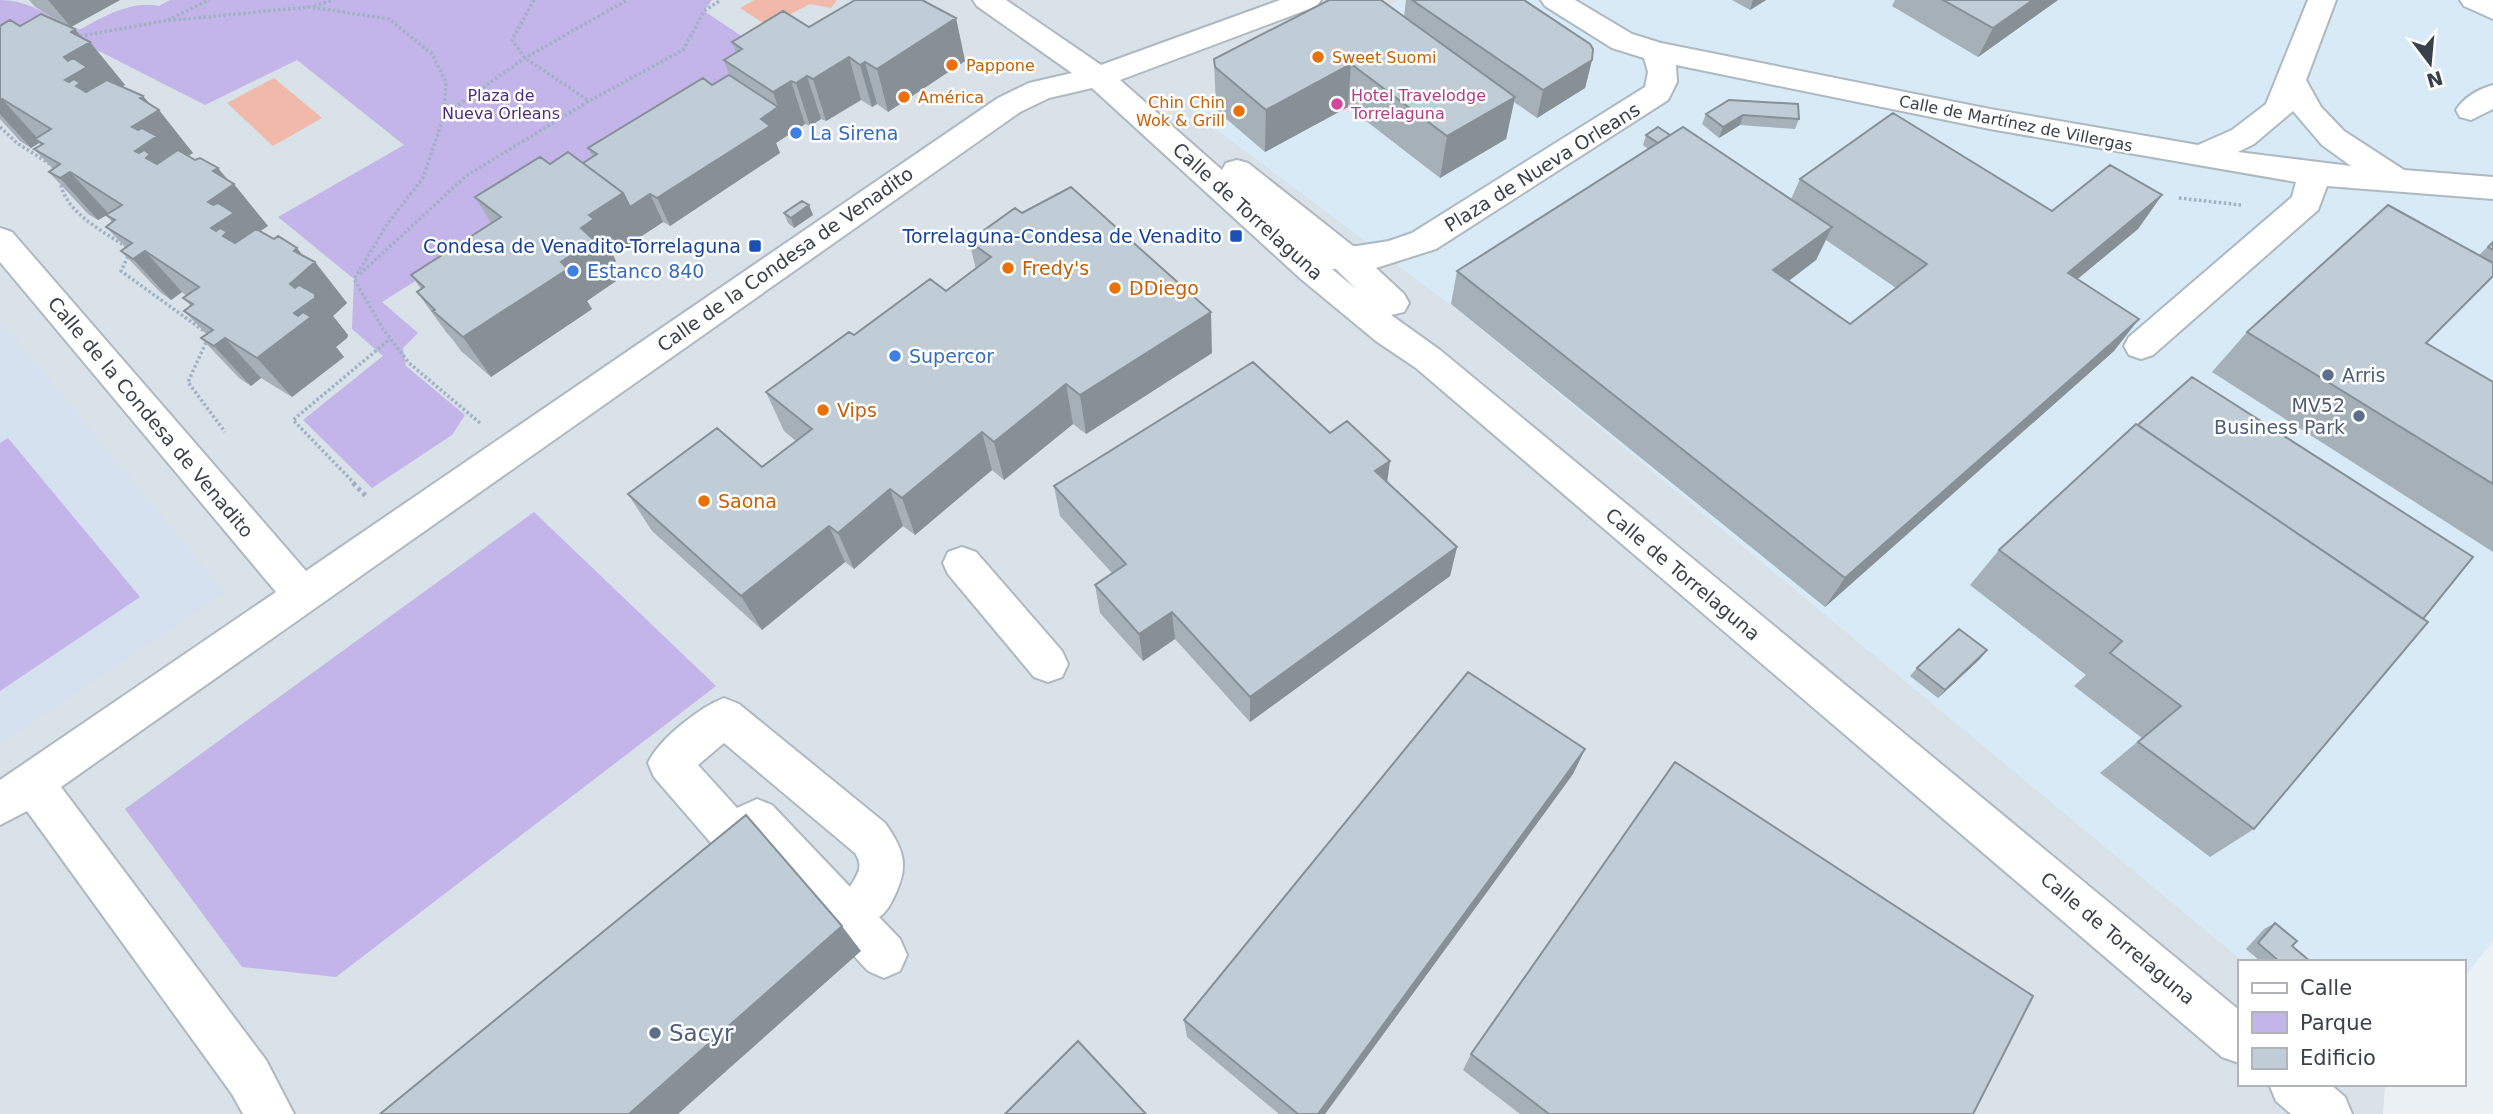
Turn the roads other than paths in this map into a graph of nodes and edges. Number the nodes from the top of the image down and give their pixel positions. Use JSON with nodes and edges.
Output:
{"nodes":[{"id":1,"x":987,"y":0,"type":"edge"},
{"id":2,"x":1307,"y":0,"type":"edge"},
{"id":3,"x":1555,"y":0,"type":"edge"},
{"id":4,"x":2322,"y":0,"type":"edge"},
{"id":5,"x":2474,"y":0,"type":"edge"},
{"id":6,"x":2493,"y":10,"type":"edge"},
{"id":7,"x":1656,"y":52,"type":"junction"},
{"id":8,"x":1095,"y":78,"type":"junction"},
{"id":9,"x":2292,"y":82,"type":"junction"},
{"id":10,"x":1131,"y":105,"type":"junction"},
{"id":11,"x":1990,"y":119,"type":"junction"},
{"id":12,"x":1987,"y":150,"type":"dead end"},
{"id":13,"x":2201,"y":156,"type":"junction"},
{"id":14,"x":2315,"y":174,"type":"junction"},
{"id":15,"x":2402,"y":182,"type":"junction"},
{"id":16,"x":2493,"y":188,"type":"edge"},
{"id":17,"x":1253,"y":216,"type":"junction"},
{"id":18,"x":0,"y":240,"type":"edge"},
{"id":19,"x":1424,"y":241,"type":"junction"},
{"id":20,"x":1345,"y":258,"type":"junction"},
{"id":21,"x":1392,"y":303,"type":"junction"},
{"id":22,"x":2141,"y":346,"type":"dead end"},
{"id":23,"x":1428,"y":359,"type":"junction"},
{"id":24,"x":962,"y":563,"type":"dead end"},
{"id":25,"x":303,"y":595,"type":"junction"},
{"id":26,"x":1048,"y":664,"type":"dead end"},
{"id":27,"x":16,"y":794,"type":"edge"},
{"id":28,"x":867,"y":900,"type":"dead end"},
{"id":29,"x":884,"y":955,"type":"dead end"},
{"id":30,"x":2238,"y":1039,"type":"edge"},
{"id":31,"x":2294,"y":1086,"type":"edge"},
{"id":32,"x":260,"y":1096,"type":"edge"},
{"id":33,"x":2328,"y":1114,"type":"edge"}],
"edges":[{"from":1,"to":8,"type":"street","name":"Calle de Torrelaguna"},
{"from":2,"to":8,"type":"street","name":"Calle de la Condesa de Venadito"},
{"from":3,"to":7,"type":"street","name":"Calle de Martínez de Villergas"},
{"from":4,"to":9,"type":"street"},
{"from":5,"to":6,"type":"street"},
{"from":7,"to":11,"type":"street","name":"Calle de Martínez de Villergas"},
{"from":7,"to":19,"type":"street","name":"Plaza de Nueva Orleans"},
{"from":8,"to":10,"type":"street","name":"Calle de Torrelaguna"},
{"from":8,"to":25,"type":"street","name":"Calle de la Condesa de Venadito"},
{"from":9,"to":13,"type":"street"},
{"from":9,"to":15,"type":"street"},
{"from":10,"to":17,"type":"street","name":"Calle de Torrelaguna"},
{"from":10,"to":20,"type":"street","name":"Calle de Torrelaguna"},
{"from":11,"to":12,"type":"street"},
{"from":11,"to":13,"type":"street","name":"Calle de Martínez de Villergas"},
{"from":13,"to":14,"type":"street","name":"Calle de Martínez de Villergas"},
{"from":14,"to":15,"type":"street","name":"Calle de Martínez de Villergas"},
{"from":14,"to":22,"type":"street"},
{"from":15,"to":16,"type":"street","name":"Calle de Martínez de Villergas"},
{"from":17,"to":20,"type":"street","name":"Plaza de Nueva Orleans"},
{"from":17,"to":23,"type":"street","name":"Calle de Torrelaguna"},
{"from":18,"to":25,"type":"street","name":"Calle de la Condesa de Venadito"},
{"from":19,"to":20,"type":"street","name":"Plaza de Nueva Orleans"},
{"from":19,"to":21,"type":"street","name":"Plaza de Nueva Orleans"},
{"from":20,"to":21,"type":"street","name":"Calle de Torrelaguna"},
{"from":21,"to":23,"type":"street"},
{"from":23,"to":30,"type":"street","name":"Calle de Torrelaguna"},
{"from":24,"to":26,"type":"street"},
{"from":25,"to":27,"type":"street","name":"Calle de la Condesa de Venadito"},
{"from":27,"to":32,"type":"street"},
{"from":28,"to":29,"type":"street"},
{"from":31,"to":33,"type":"street"}]}
